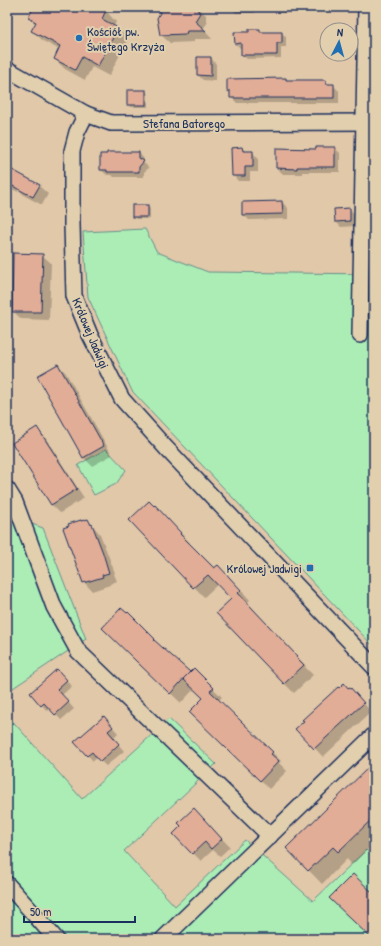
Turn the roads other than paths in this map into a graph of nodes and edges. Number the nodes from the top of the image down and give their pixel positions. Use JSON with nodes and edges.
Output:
{"nodes":[{"id":1,"x":366,"y":7,"type":"edge"},
{"id":2,"x":7,"y":69,"type":"edge"},
{"id":3,"x":86,"y":114,"type":"junction"},
{"id":4,"x":370,"y":122,"type":"edge"},
{"id":5,"x":360,"y":335,"type":"dead end"},
{"id":6,"x":7,"y":490,"type":"edge"},
{"id":7,"x":374,"y":667,"type":"edge"},
{"id":8,"x":374,"y":735,"type":"edge"},
{"id":9,"x":270,"y":836,"type":"junction"},
{"id":10,"x":7,"y":884,"type":"edge"},
{"id":11,"x":56,"y":939,"type":"edge"},
{"id":12,"x":163,"y":939,"type":"edge"}],
"edges":[{"from":1,"to":4,"type":"street"},
{"from":2,"to":3,"type":"street","name":"Stefana Batorego"},
{"from":3,"to":4,"type":"street","name":"Stefana Batorego"},
{"from":3,"to":7,"type":"street","name":"Królowej Jadwigi"},
{"from":4,"to":5,"type":"street"},
{"from":6,"to":9,"type":"street"},
{"from":8,"to":9,"type":"street"},
{"from":9,"to":12,"type":"street"},
{"from":10,"to":11,"type":"street"}]}
